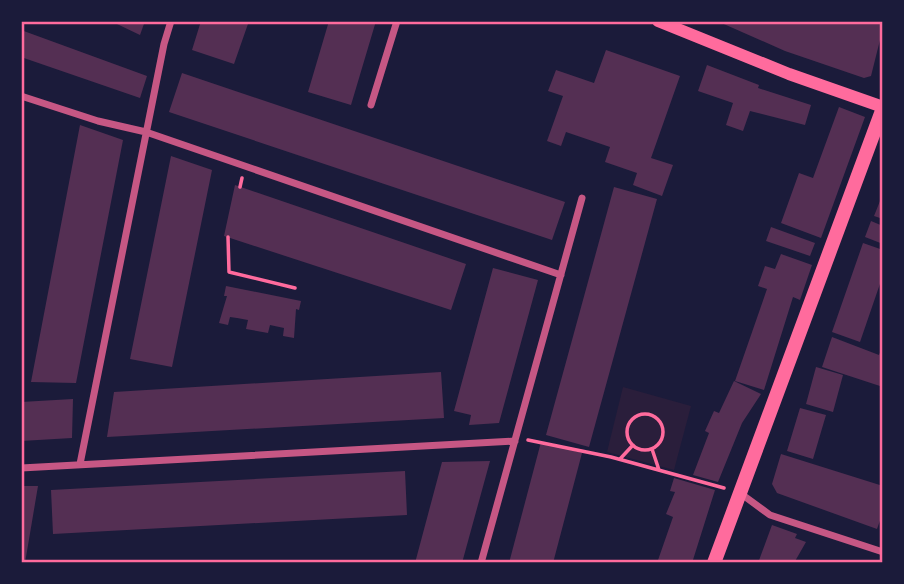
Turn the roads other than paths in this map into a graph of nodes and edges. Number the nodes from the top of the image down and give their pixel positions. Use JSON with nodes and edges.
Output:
{"nodes":[{"id":1,"x":172,"y":21,"type":"edge"},
{"id":2,"x":397,"y":21,"type":"edge"},
{"id":3,"x":658,"y":21,"type":"edge"},
{"id":4,"x":21,"y":96,"type":"edge"},
{"id":5,"x":371,"y":105,"type":"dead end"},
{"id":6,"x":883,"y":108,"type":"edge"},
{"id":7,"x":146,"y":132,"type":"junction"},
{"id":8,"x":582,"y":198,"type":"dead end"},
{"id":9,"x":561,"y":275,"type":"junction"},
{"id":10,"x":515,"y":441,"type":"junction"},
{"id":11,"x":80,"y":464,"type":"junction"},
{"id":12,"x":21,"y":468,"type":"edge"},
{"id":13,"x":739,"y":493,"type":"junction"},
{"id":14,"x":883,"y":552,"type":"edge"},
{"id":15,"x":481,"y":563,"type":"edge"},
{"id":16,"x":714,"y":563,"type":"edge"}],
"edges":[{"from":1,"to":7,"type":"street"},
{"from":2,"to":5,"type":"street"},
{"from":3,"to":6,"type":"main road"},
{"from":4,"to":7,"type":"street"},
{"from":6,"to":13,"type":"highway"},
{"from":7,"to":9,"type":"street"},
{"from":7,"to":11,"type":"street"},
{"from":8,"to":9,"type":"street"},
{"from":9,"to":10,"type":"street"},
{"from":10,"to":11,"type":"street"},
{"from":10,"to":15,"type":"street"},
{"from":11,"to":12,"type":"street"},
{"from":13,"to":14,"type":"street"},
{"from":13,"to":16,"type":"highway"}]}
